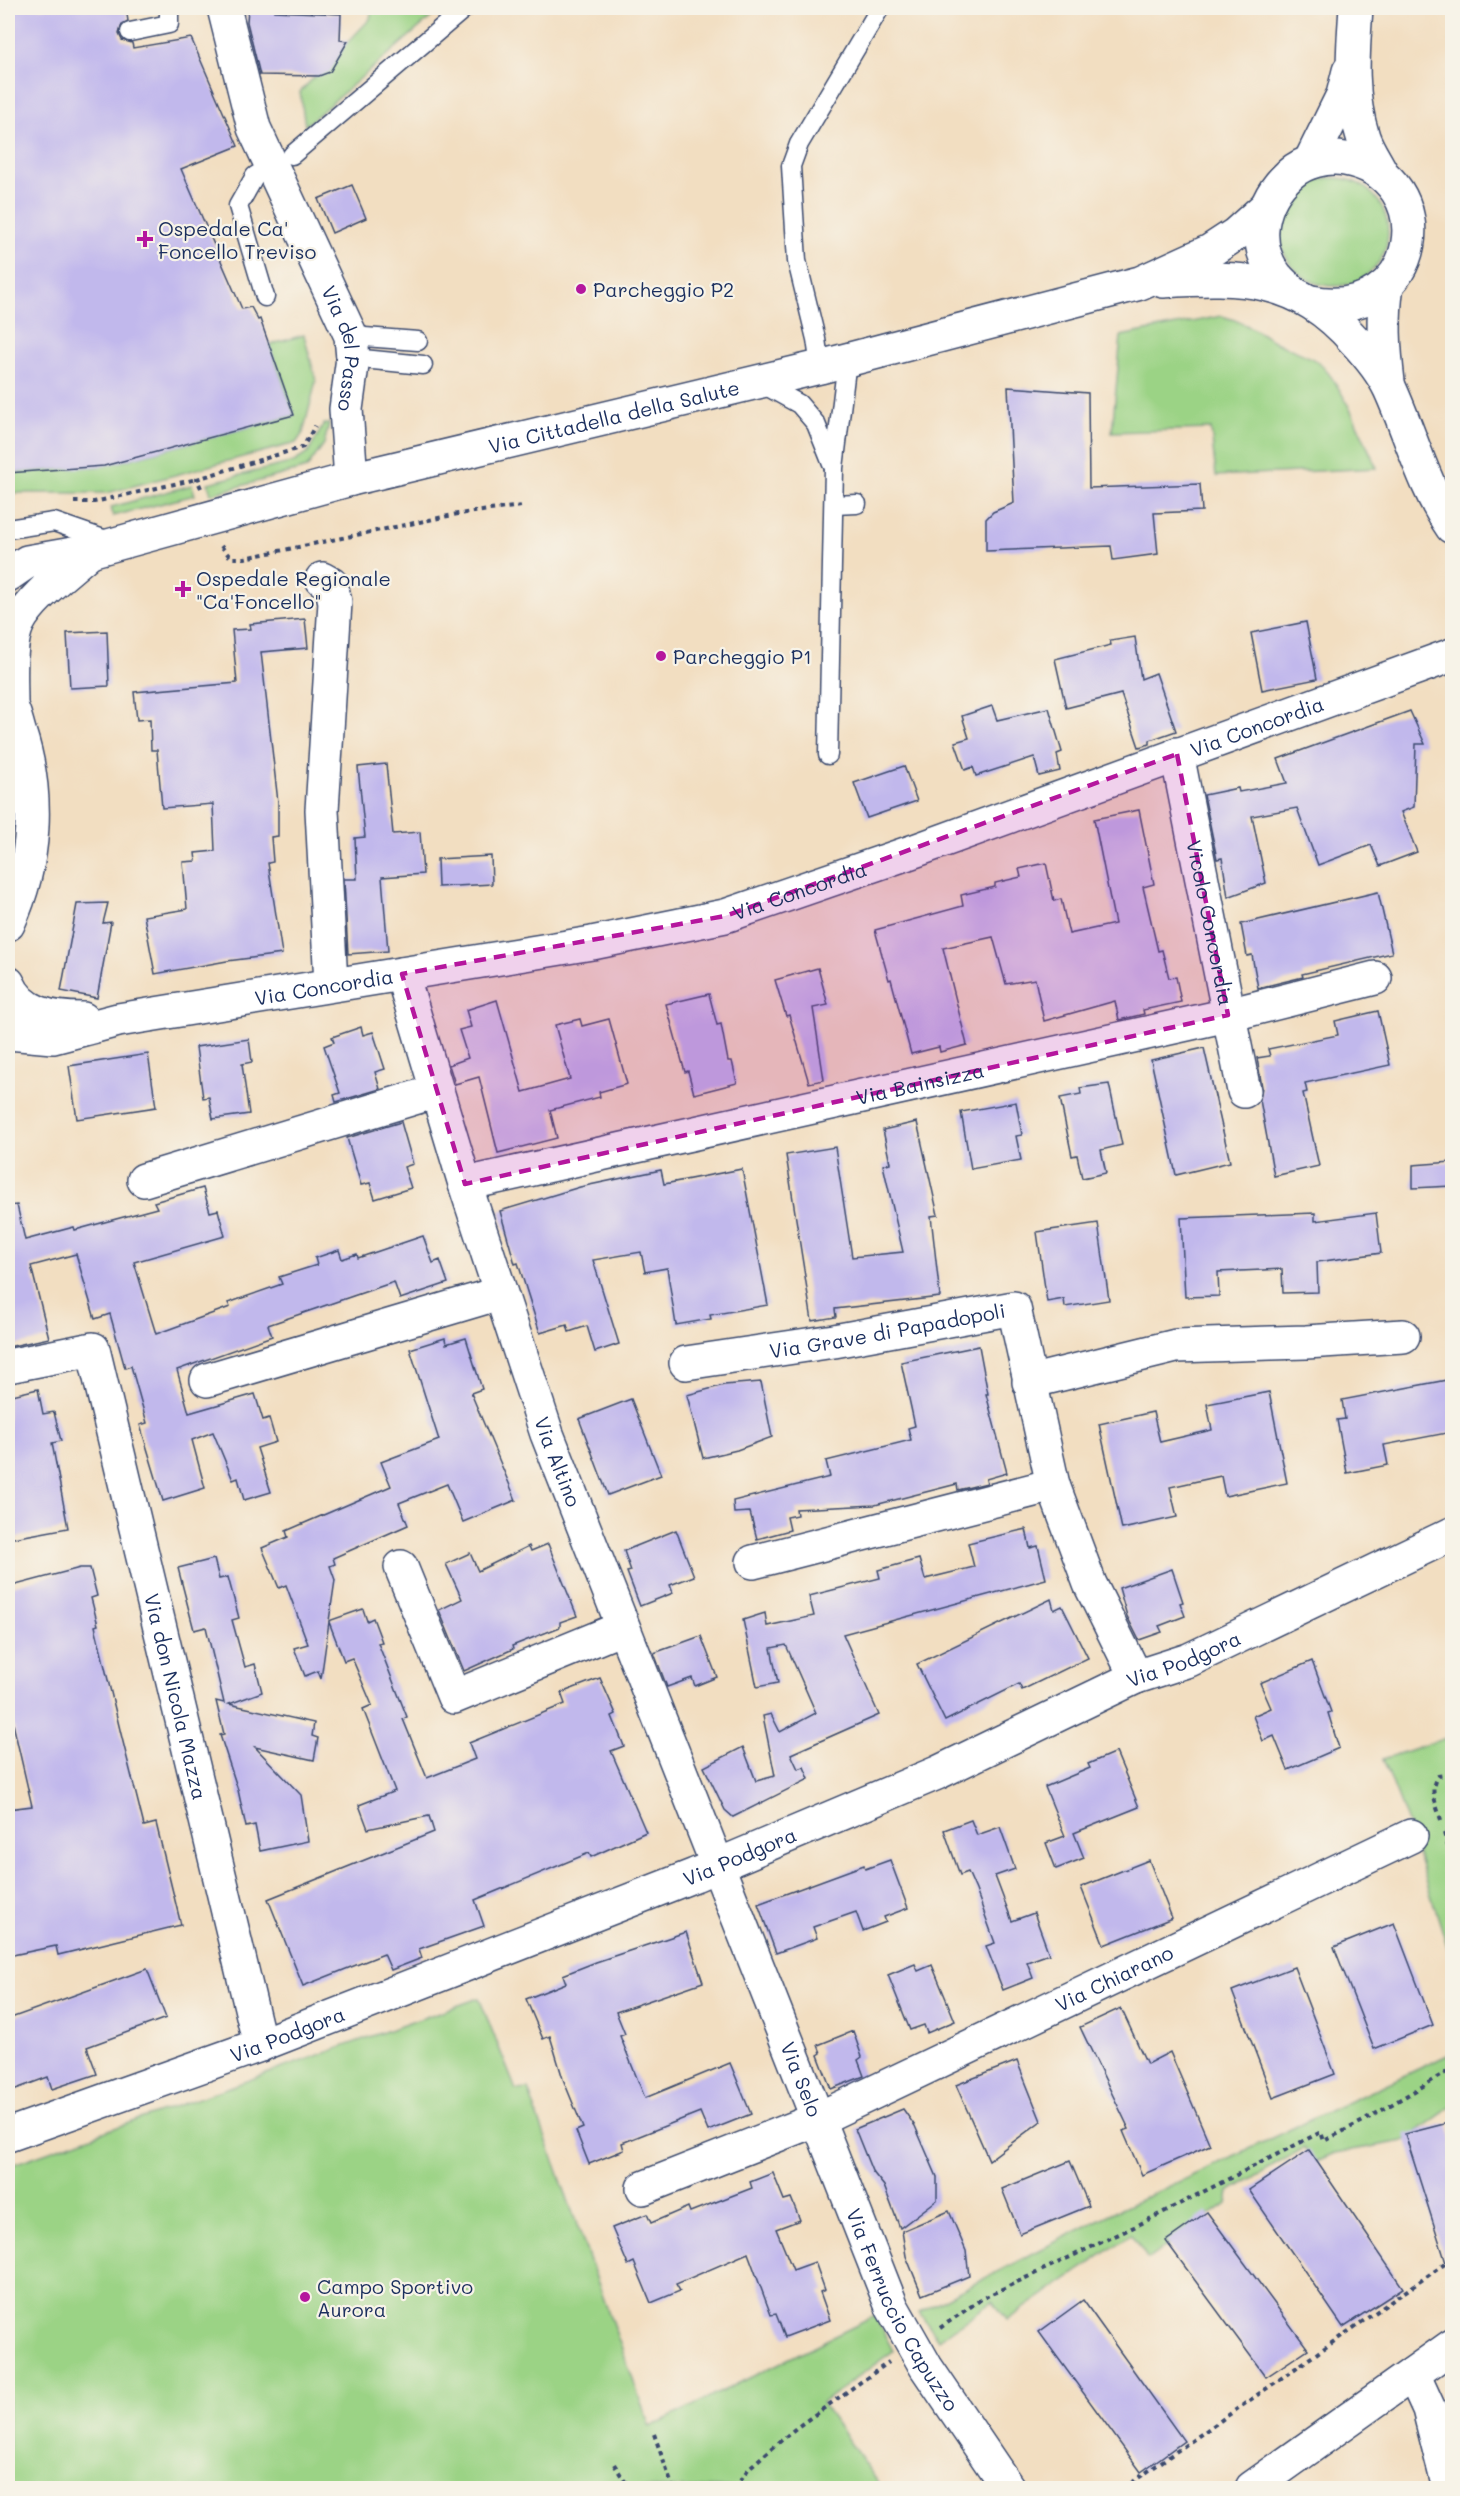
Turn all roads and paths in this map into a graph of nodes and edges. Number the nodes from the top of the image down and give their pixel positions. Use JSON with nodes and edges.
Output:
{"nodes":[{"id":1,"x":169,"y":8,"type":"edge"},
{"id":2,"x":224,"y":8,"type":"edge"},
{"id":3,"x":465,"y":8,"type":"edge"},
{"id":4,"x":880,"y":8,"type":"edge"},
{"id":5,"x":1356,"y":8,"type":"edge"},
{"id":6,"x":130,"y":32,"type":"dead end"},
{"id":7,"x":1353,"y":58,"type":"junction"},
{"id":8,"x":292,"y":155,"type":"dead end"},
{"id":9,"x":1310,"y":162,"type":"junction"},
{"id":10,"x":260,"y":173,"type":"dead end"},
{"id":11,"x":1382,"y":174,"type":"junction"},
{"id":12,"x":1265,"y":208,"type":"junction"},
{"id":13,"x":1140,"y":283,"type":"junction"},
{"id":14,"x":1387,"y":285,"type":"junction"},
{"id":15,"x":265,"y":297,"type":"dead end"},
{"id":16,"x":1302,"y":297,"type":"junction"},
{"id":17,"x":418,"y":341,"type":"dead end"},
{"id":18,"x":352,"y":347,"type":"junction"},
{"id":19,"x":833,"y":363,"type":"junction"},
{"id":20,"x":423,"y":365,"type":"dead end"},
{"id":21,"x":759,"y":382,"type":"junction"},
{"id":22,"x":1389,"y":386,"type":"junction"},
{"id":23,"x":834,"y":468,"type":"junction"},
{"id":24,"x":197,"y":479,"type":"dead end"},
{"id":25,"x":351,"y":479,"type":"junction"},
{"id":26,"x":73,"y":502,"type":"dead end"},
{"id":27,"x":857,"y":504,"type":"dead end"},
{"id":28,"x":834,"y":505,"type":"junction"},
{"id":29,"x":1452,"y":527,"type":"edge"},
{"id":30,"x":8,"y":529,"type":"edge"},
{"id":31,"x":103,"y":547,"type":"junction"},
{"id":32,"x":8,"y":575,"type":"edge"},
{"id":33,"x":322,"y":579,"type":"dead end"},
{"id":34,"x":1452,"y":656,"type":"edge"},
{"id":35,"x":9,"y":703,"type":"edge"},
{"id":36,"x":1177,"y":754,"type":"junction"},
{"id":37,"x":828,"y":755,"type":"dead end"},
{"id":38,"x":8,"y":924,"type":"edge"},
{"id":39,"x":402,"y":974,"type":"junction"},
{"id":40,"x":1376,"y":978,"type":"dead end"},
{"id":41,"x":8,"y":983,"type":"edge"},
{"id":42,"x":331,"y":984,"type":"junction"},
{"id":43,"x":1228,"y":1015,"type":"junction"},
{"id":44,"x":118,"y":1020,"type":"junction"},
{"id":45,"x":8,"y":1033,"type":"edge"},
{"id":46,"x":437,"y":1091,"type":"junction"},
{"id":47,"x":1244,"y":1091,"type":"dead end"},
{"id":48,"x":144,"y":1180,"type":"dead end"},
{"id":49,"x":465,"y":1184,"type":"junction"},
{"id":50,"x":500,"y":1293,"type":"junction"},
{"id":51,"x":1403,"y":1336,"type":"dead end"},
{"id":52,"x":686,"y":1362,"type":"dead end"},
{"id":53,"x":8,"y":1366,"type":"edge"},
{"id":54,"x":207,"y":1380,"type":"dead end"},
{"id":55,"x":1029,"y":1382,"type":"junction"},
{"id":56,"x":1053,"y":1485,"type":"junction"},
{"id":57,"x":1452,"y":1534,"type":"edge"},
{"id":58,"x":753,"y":1562,"type":"dead end"},
{"id":59,"x":401,"y":1567,"type":"dead end"},
{"id":60,"x":622,"y":1628,"type":"junction"},
{"id":61,"x":1136,"y":1677,"type":"junction"},
{"id":62,"x":1452,"y":1774,"type":"edge"},
{"id":63,"x":1411,"y":1836,"type":"dead end"},
{"id":64,"x":1452,"y":1861,"type":"edge"},
{"id":65,"x":717,"y":1865,"type":"junction"},
{"id":66,"x":260,"y":2045,"type":"junction"},
{"id":67,"x":1452,"y":2069,"type":"edge"},
{"id":68,"x":818,"y":2119,"type":"junction"},
{"id":69,"x":8,"y":2135,"type":"edge"},
{"id":70,"x":643,"y":2188,"type":"dead end"},
{"id":71,"x":1452,"y":2259,"type":"edge"},
{"id":72,"x":937,"y":2330,"type":"dead end"},
{"id":73,"x":1452,"y":2346,"type":"edge"},
{"id":74,"x":890,"y":2362,"type":"dead end"},
{"id":75,"x":1413,"y":2374,"type":"junction"},
{"id":76,"x":654,"y":2434,"type":"dead end"},
{"id":77,"x":614,"y":2464,"type":"dead end"},
{"id":78,"x":629,"y":2488,"type":"edge"},
{"id":79,"x":673,"y":2488,"type":"edge"},
{"id":80,"x":735,"y":2488,"type":"edge"},
{"id":81,"x":1008,"y":2488,"type":"edge"},
{"id":82,"x":1124,"y":2488,"type":"edge"},
{"id":83,"x":1252,"y":2488,"type":"edge"},
{"id":84,"x":1449,"y":2488,"type":"edge"}],
"edges":[{"from":1,"to":6,"type":"lane"},
{"from":2,"to":18,"type":"street","name":"Via del Passo"},
{"from":3,"to":8,"type":"lane"},
{"from":4,"to":19,"type":"lane"},
{"from":5,"to":7,"type":"street"},
{"from":7,"to":9,"type":"street"},
{"from":7,"to":11,"type":"street"},
{"from":9,"to":11,"type":"street","name":"Via Cittadella della Salute"},
{"from":9,"to":12,"type":"street","name":"Via Cittadella della Salute"},
{"from":10,"to":15,"type":"lane"},
{"from":11,"to":14,"type":"street","name":"Via Cittadella della Salute"},
{"from":12,"to":13,"type":"street","name":"Via Cittadella della Salute"},
{"from":12,"to":16,"type":"street","name":"Via Cittadella della Salute"},
{"from":13,"to":16,"type":"street","name":"Via Cittadella della Salute"},
{"from":13,"to":19,"type":"street","name":"Via Cittadella della Salute"},
{"from":14,"to":16,"type":"street","name":"Via Cittadella della Salute"},
{"from":14,"to":22,"type":"street","name":"Via Cittadella della Salute"},
{"from":16,"to":22,"type":"street","name":"Via Cittadella della Salute"},
{"from":17,"to":18,"type":"lane"},
{"from":18,"to":20,"type":"lane"},
{"from":18,"to":25,"type":"street","name":"Via del Passo"},
{"from":19,"to":21,"type":"street","name":"Via Cittadella della Salute"},
{"from":19,"to":23,"type":"lane"},
{"from":21,"to":23,"type":"lane"},
{"from":21,"to":25,"type":"street","name":"Via Cittadella della Salute"},
{"from":22,"to":29,"type":"street","name":"Via Cittadella della Salute"},
{"from":23,"to":28,"type":"lane"},
{"from":24,"to":26,"type":"path"},
{"from":25,"to":31,"type":"street","name":"Via Cittadella della Salute"},
{"from":27,"to":28,"type":"lane"},
{"from":28,"to":37,"type":"lane"},
{"from":30,"to":31,"type":"lane"},
{"from":31,"to":32,"type":"street","name":"Via Cittadella della Salute"},
{"from":31,"to":35,"type":"street","name":"Via Cittadella della Salute"},
{"from":33,"to":42,"type":"street"},
{"from":34,"to":36,"type":"street","name":"Via Concordia"},
{"from":35,"to":38,"type":"street","name":"Via Cittadella della Salute"},
{"from":36,"to":39,"type":"street","name":"Via Concordia"},
{"from":36,"to":43,"type":"street","name":"Vicolo Concordia"},
{"from":39,"to":42,"type":"street","name":"Via Concordia"},
{"from":39,"to":46,"type":"street","name":"Via Altino"},
{"from":40,"to":43,"type":"street","name":"Via Bainsizza"},
{"from":41,"to":44,"type":"street","name":"Via Concordia"},
{"from":42,"to":44,"type":"street","name":"Via Concordia"},
{"from":43,"to":47,"type":"street","name":"Vicolo Concordia"},
{"from":43,"to":49,"type":"street","name":"Via Bainsizza"},
{"from":44,"to":45,"type":"street","name":"Via Concordia"},
{"from":46,"to":48,"type":"street"},
{"from":46,"to":49,"type":"street","name":"Via Altino"},
{"from":49,"to":50,"type":"street","name":"Via Altino"},
{"from":50,"to":54,"type":"street"},
{"from":50,"to":60,"type":"street","name":"Via Altino"},
{"from":51,"to":55,"type":"street"},
{"from":52,"to":55,"type":"street","name":"Via Grave di Papadopoli"},
{"from":53,"to":66,"type":"street","name":"Via don Nicola Mazza"},
{"from":55,"to":56,"type":"street","name":"Via Grave di Papadopoli"},
{"from":56,"to":58,"type":"street"},
{"from":56,"to":61,"type":"street","name":"Via Grave di Papadopoli"},
{"from":57,"to":61,"type":"street","name":"Via Podgora"},
{"from":59,"to":60,"type":"street"},
{"from":60,"to":65,"type":"street","name":"Via Altino"},
{"from":61,"to":65,"type":"street","name":"Via Podgora"},
{"from":62,"to":64,"type":"path"},
{"from":63,"to":68,"type":"street","name":"Via Chiarano"},
{"from":65,"to":66,"type":"street","name":"Via Podgora"},
{"from":65,"to":68,"type":"street","name":"Via Selo"},
{"from":66,"to":69,"type":"street","name":"Via Podgora"},
{"from":67,"to":72,"type":"path"},
{"from":68,"to":70,"type":"street","name":"Via Selo"},
{"from":68,"to":81,"type":"street","name":"Via Ferruccio Capuzzo"},
{"from":71,"to":82,"type":"path"},
{"from":73,"to":75,"type":"street"},
{"from":74,"to":80,"type":"path"},
{"from":75,"to":83,"type":"street"},
{"from":75,"to":84,"type":"street"},
{"from":76,"to":79,"type":"path"},
{"from":77,"to":78,"type":"path"}]}
